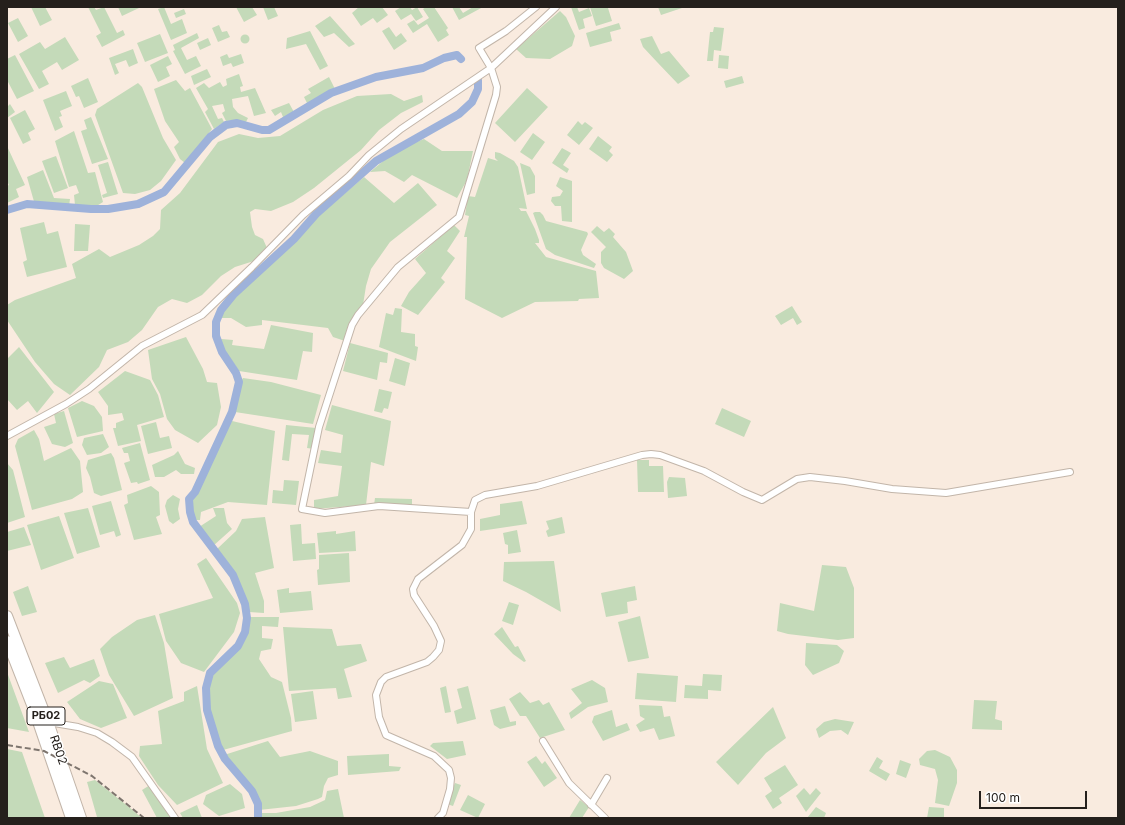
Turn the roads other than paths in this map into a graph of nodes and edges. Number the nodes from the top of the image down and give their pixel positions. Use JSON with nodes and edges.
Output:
{"nodes":[{"id":1,"x":536,"y":7,"type":"edge"},
{"id":2,"x":556,"y":7,"type":"edge"},
{"id":3,"x":491,"y":68,"type":"junction"},
{"id":4,"x":7,"y":436,"type":"edge"},
{"id":5,"x":1070,"y":472,"type":"dead end"},
{"id":6,"x":471,"y":512,"type":"junction"},
{"id":7,"x":7,"y":616,"type":"edge"},
{"id":8,"x":7,"y":641,"type":"edge"},
{"id":9,"x":48,"y":722,"type":"junction"},
{"id":10,"x":543,"y":741,"type":"dead end"},
{"id":11,"x":607,"y":778,"type":"dead end"},
{"id":12,"x":591,"y":804,"type":"junction"},
{"id":13,"x":71,"y":818,"type":"edge"},
{"id":14,"x":81,"y":818,"type":"edge"},
{"id":15,"x":175,"y":818,"type":"edge"},
{"id":16,"x":438,"y":818,"type":"edge"},
{"id":17,"x":605,"y":818,"type":"edge"}],
"edges":[{"from":1,"to":3,"type":"street"},
{"from":2,"to":3,"type":"street"},
{"from":3,"to":4,"type":"street"},
{"from":3,"to":6,"type":"street"},
{"from":5,"to":6,"type":"street"},
{"from":6,"to":16,"type":"street"},
{"from":7,"to":9,"type":"highway","name":"RB02","number":"РБ02"},
{"from":8,"to":13,"type":"highway","name":"RB02","number":"РБ02"},
{"from":9,"to":14,"type":"highway","name":"RB02","number":"РБ02"},
{"from":9,"to":15,"type":"street"},
{"from":10,"to":12,"type":"street"},
{"from":11,"to":12,"type":"street"},
{"from":12,"to":17,"type":"street"}]}
